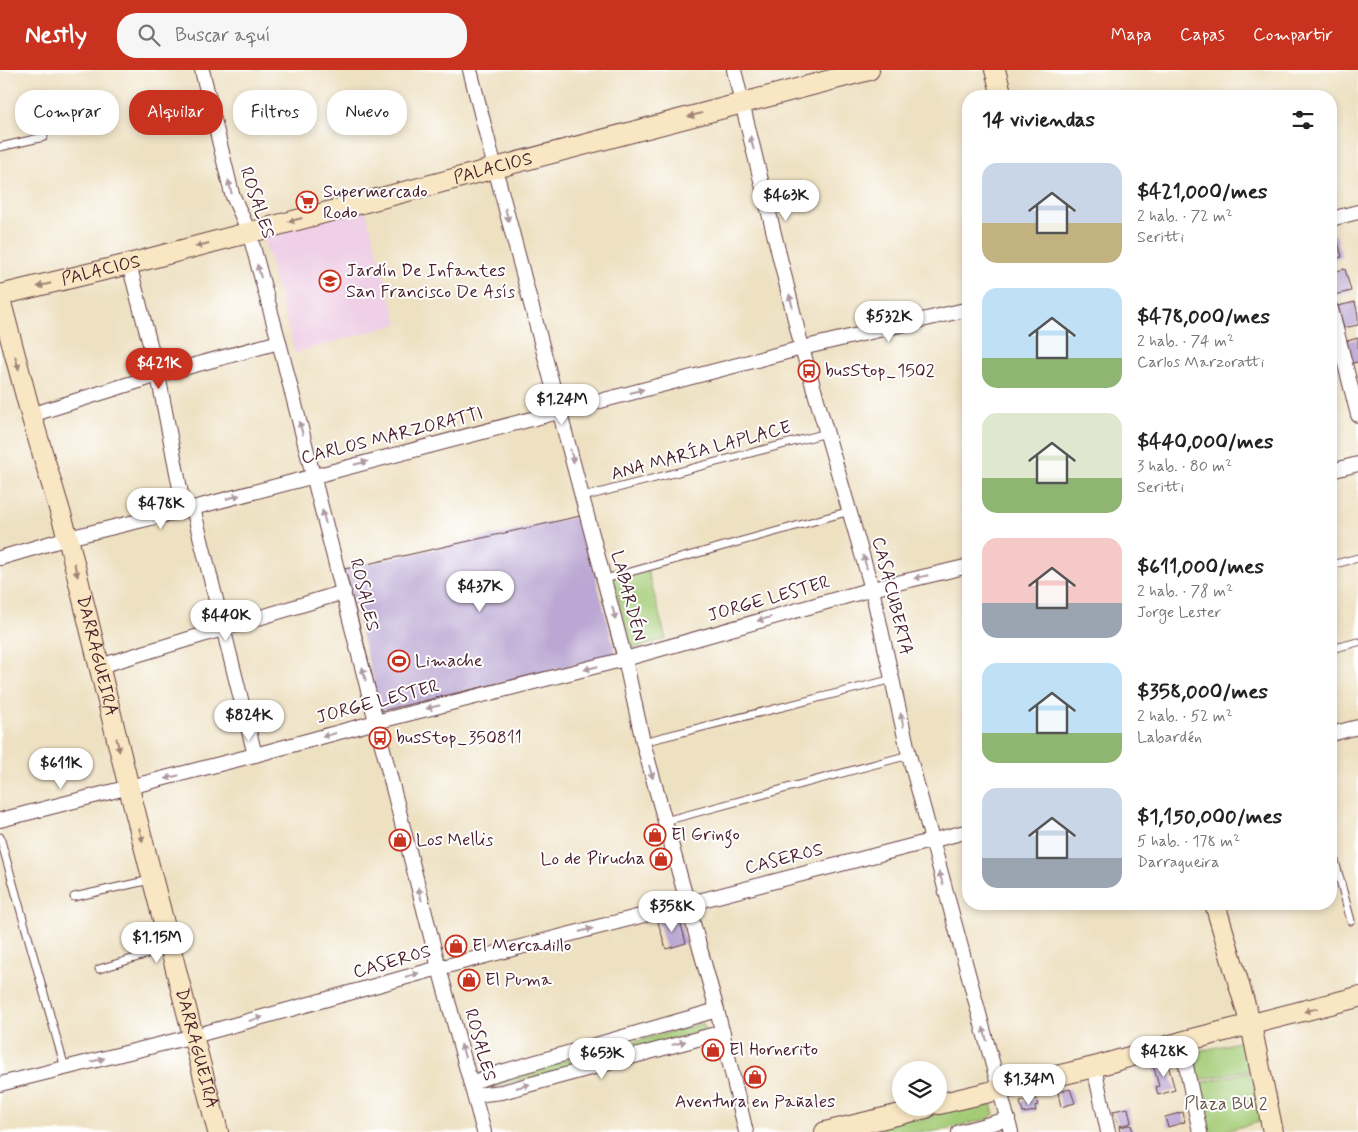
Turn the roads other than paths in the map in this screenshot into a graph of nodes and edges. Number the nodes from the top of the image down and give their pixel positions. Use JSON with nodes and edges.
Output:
{"nodes":[{"id":1,"x":202,"y":70,"type":"edge"},
{"id":2,"x":470,"y":70,"type":"edge"},
{"id":3,"x":734,"y":70,"type":"edge"},
{"id":4,"x":868,"y":70,"type":"edge"},
{"id":5,"x":995,"y":70,"type":"edge"},
{"id":6,"x":1000,"y":90,"type":"edge"},
{"id":7,"x":742,"y":102,"type":"junction"},
{"id":8,"x":44,"y":137,"type":"dead end"},
{"id":9,"x":0,"y":147,"type":"edge"},
{"id":10,"x":494,"y":168,"type":"junction"},
{"id":11,"x":1358,"y":212,"type":"edge"},
{"id":12,"x":1337,"y":217,"type":"edge"},
{"id":13,"x":249,"y":232,"type":"junction"},
{"id":14,"x":129,"y":264,"type":"junction"},
{"id":15,"x":0,"y":297,"type":"edge"},
{"id":16,"x":962,"y":311,"type":"edge"},
{"id":17,"x":1337,"y":333,"type":"edge"},
{"id":18,"x":279,"y":342,"type":"junction"},
{"id":19,"x":802,"y":348,"type":"junction"},
{"id":20,"x":158,"y":375,"type":"junction"},
{"id":21,"x":560,"y":412,"type":"junction"},
{"id":22,"x":31,"y":415,"type":"junction"},
{"id":23,"x":1358,"y":415,"type":"edge"},
{"id":24,"x":828,"y":433,"type":"junction"},
{"id":25,"x":1358,"y":464,"type":"edge"},
{"id":26,"x":1337,"y":469,"type":"edge"},
{"id":27,"x":314,"y":475,"type":"junction"},
{"id":28,"x":583,"y":497,"type":"junction"},
{"id":29,"x":189,"y":508,"type":"junction"},
{"id":30,"x":850,"y":511,"type":"junction"},
{"id":31,"x":68,"y":538,"type":"junction"},
{"id":32,"x":0,"y":558,"type":"edge"},
{"id":33,"x":1358,"y":558,"type":"edge"},
{"id":34,"x":1337,"y":563,"type":"edge"},
{"id":35,"x":962,"y":568,"type":"edge"},
{"id":36,"x":605,"y":579,"type":"junction"},
{"id":37,"x":872,"y":589,"type":"junction"},
{"id":38,"x":344,"y":592,"type":"junction"},
{"id":39,"x":224,"y":628,"type":"junction"},
{"id":40,"x":1358,"y":642,"type":"edge"},
{"id":41,"x":1337,"y":648,"type":"edge"},
{"id":42,"x":625,"y":659,"type":"junction"},
{"id":43,"x":100,"y":666,"type":"junction"},
{"id":44,"x":893,"y":679,"type":"junction"},
{"id":45,"x":376,"y":722,"type":"junction"},
{"id":46,"x":1358,"y":727,"type":"edge"},
{"id":47,"x":1337,"y":732,"type":"edge"},
{"id":48,"x":643,"y":742,"type":"junction"},
{"id":49,"x":255,"y":755,"type":"junction"},
{"id":50,"x":909,"y":755,"type":"junction"},
{"id":51,"x":129,"y":788,"type":"junction"},
{"id":52,"x":0,"y":820,"type":"edge"},
{"id":53,"x":665,"y":821,"type":"junction"},
{"id":54,"x":962,"y":832,"type":"edge"},
{"id":55,"x":0,"y":837,"type":"edge"},
{"id":56,"x":932,"y":840,"type":"junction"},
{"id":57,"x":1337,"y":868,"type":"edge"},
{"id":58,"x":153,"y":880,"type":"junction"},
{"id":59,"x":74,"y":897,"type":"dead end"},
{"id":60,"x":687,"y":903,"type":"junction"},
{"id":61,"x":1217,"y":910,"type":"edge"},
{"id":62,"x":1351,"y":921,"type":"dead end"},
{"id":63,"x":171,"y":948,"type":"junction"},
{"id":64,"x":439,"y":968,"type":"junction"},
{"id":65,"x":98,"y":969,"type":"dead end"},
{"id":66,"x":1358,"y":997,"type":"edge"},
{"id":67,"x":717,"y":1010,"type":"junction"},
{"id":68,"x":1251,"y":1025,"type":"junction"},
{"id":69,"x":722,"y":1032,"type":"junction"},
{"id":70,"x":194,"y":1036,"type":"junction"},
{"id":71,"x":1182,"y":1042,"type":"junction"},
{"id":72,"x":1094,"y":1067,"type":"junction"},
{"id":73,"x":65,"y":1068,"type":"junction"},
{"id":74,"x":0,"y":1084,"type":"edge"},
{"id":75,"x":473,"y":1089,"type":"junction"},
{"id":76,"x":1000,"y":1089,"type":"junction"},
{"id":77,"x":947,"y":1102,"type":"edge"},
{"id":78,"x":893,"y":1116,"type":"edge"},
{"id":79,"x":1010,"y":1125,"type":"edge"},
{"id":80,"x":218,"y":1132,"type":"edge"},
{"id":81,"x":484,"y":1132,"type":"edge"},
{"id":82,"x":746,"y":1132,"type":"edge"},
{"id":83,"x":826,"y":1132,"type":"edge"},
{"id":84,"x":959,"y":1132,"type":"edge"},
{"id":85,"x":1108,"y":1132,"type":"edge"},
{"id":86,"x":1200,"y":1132,"type":"edge"},
{"id":87,"x":1273,"y":1132,"type":"edge"}],
"edges":[{"from":13,"to":1,"type":"street","name":"ROSALES","one_way":true},
{"from":2,"to":10,"type":"street","name":"LABARDÉN"},
{"from":3,"to":7,"type":"street","name":"CASACUBERTA"},
{"from":4,"to":7,"type":"street","name":"PALACIOS"},
{"from":5,"to":6,"type":"street"},
{"from":7,"to":10,"type":"street","name":"PALACIOS","one_way":true},
{"from":19,"to":7,"type":"street","name":"CASACUBERTA","one_way":true},
{"from":8,"to":9,"type":"lane"},
{"from":10,"to":13,"type":"street","name":"PALACIOS","one_way":true},
{"from":10,"to":21,"type":"street","name":"LABARDÉN","one_way":true},
{"from":11,"to":12,"type":"street"},
{"from":13,"to":14,"type":"street","name":"PALACIOS","one_way":true},
{"from":18,"to":13,"type":"street","name":"ROSALES","one_way":true},
{"from":14,"to":15,"type":"street","name":"PALACIOS","one_way":true},
{"from":14,"to":20,"type":"street"},
{"from":15,"to":22,"type":"street","name":"DARRAGUEIRA","one_way":true},
{"from":16,"to":19,"type":"street","name":"CARLOS MARZORATTI"},
{"from":17,"to":23,"type":"street"},
{"from":18,"to":20,"type":"street"},
{"from":27,"to":18,"type":"street","name":"ROSALES","one_way":true},
{"from":21,"to":19,"type":"street","name":"CARLOS MARZORATTI","one_way":true},
{"from":19,"to":24,"type":"street","name":"CASACUBERTA"},
{"from":20,"to":22,"type":"street"},
{"from":20,"to":29,"type":"street"},
{"from":27,"to":21,"type":"street","name":"CARLOS MARZORATTI","one_way":true},
{"from":21,"to":28,"type":"street","name":"LABARDÉN","one_way":true},
{"from":22,"to":31,"type":"street","name":"DARRAGUEIRA"},
{"from":24,"to":28,"type":"lane","name":"ANA MARÍA LAPLACE"},
{"from":24,"to":30,"type":"street","name":"CASACUBERTA"},
{"from":25,"to":26,"type":"street"},
{"from":29,"to":27,"type":"street","name":"CARLOS MARZORATTI","one_way":true},
{"from":38,"to":27,"type":"street","name":"ROSALES","one_way":true},
{"from":28,"to":36,"type":"street","name":"LABARDÉN"},
{"from":29,"to":31,"type":"street","name":"CARLOS MARZORATTI"},
{"from":29,"to":39,"type":"street"},
{"from":30,"to":36,"type":"lane"},
{"from":37,"to":30,"type":"street","name":"CASACUBERTA","one_way":true},
{"from":31,"to":32,"type":"street","name":"CARLOS MARZORATTI"},
{"from":31,"to":43,"type":"street","name":"DARRAGUEIRA","one_way":true},
{"from":33,"to":34,"type":"lane"},
{"from":35,"to":37,"type":"street","name":"JORGE LESTER","one_way":true},
{"from":36,"to":42,"type":"street","name":"LABARDÉN","one_way":true},
{"from":37,"to":42,"type":"street","name":"JORGE LESTER","one_way":true},
{"from":37,"to":44,"type":"street","name":"CASACUBERTA"},
{"from":38,"to":39,"type":"street"},
{"from":45,"to":38,"type":"street","name":"ROSALES","one_way":true},
{"from":39,"to":43,"type":"street"},
{"from":39,"to":49,"type":"street"},
{"from":40,"to":41,"type":"lane"},
{"from":42,"to":45,"type":"street","name":"JORGE LESTER","one_way":true},
{"from":42,"to":48,"type":"street","name":"LABARDÉN"},
{"from":43,"to":51,"type":"street","name":"DARRAGUEIRA","one_way":true},
{"from":44,"to":48,"type":"lane"},
{"from":50,"to":44,"type":"street","name":"CASACUBERTA","one_way":true},
{"from":45,"to":49,"type":"street","name":"JORGE LESTER","one_way":true},
{"from":64,"to":45,"type":"street","name":"ROSALES","one_way":true},
{"from":46,"to":47,"type":"street"},
{"from":48,"to":53,"type":"street","name":"LABARDÉN","one_way":true},
{"from":49,"to":51,"type":"street","name":"JORGE LESTER","one_way":true},
{"from":50,"to":53,"type":"lane"},
{"from":50,"to":56,"type":"street","name":"CASACUBERTA"},
{"from":51,"to":52,"type":"street","name":"JORGE LESTER"},
{"from":51,"to":58,"type":"street","name":"DARRAGUEIRA","one_way":true},
{"from":53,"to":60,"type":"street","name":"LABARDÉN"},
{"from":54,"to":56,"type":"street","name":"CASEROS"},
{"from":55,"to":73,"type":"lane"},
{"from":56,"to":60,"type":"street","name":"CASEROS"},
{"from":76,"to":56,"type":"street","name":"CASACUBERTA","one_way":true},
{"from":57,"to":62,"type":"lane"},
{"from":58,"to":59,"type":"lane"},
{"from":58,"to":63,"type":"street","name":"DARRAGUEIRA"},
{"from":64,"to":60,"type":"street","name":"CASEROS","one_way":true},
{"from":60,"to":67,"type":"street","name":"LABARDÉN"},
{"from":61,"to":68,"type":"street"},
{"from":63,"to":65,"type":"lane"},
{"from":63,"to":70,"type":"street","name":"DARRAGUEIRA"},
{"from":70,"to":64,"type":"street","name":"CASEROS","one_way":true},
{"from":75,"to":64,"type":"street","name":"ROSALES","one_way":true},
{"from":66,"to":68,"type":"street","one_way":true},
{"from":67,"to":69,"type":"street","name":"LABARDÉN"},
{"from":67,"to":75,"type":"street"},
{"from":68,"to":71,"type":"street"},
{"from":68,"to":87,"type":"street"},
{"from":75,"to":69,"type":"street","one_way":true},
{"from":69,"to":82,"type":"street","name":"LABARDÉN"},
{"from":73,"to":70,"type":"street","name":"CASEROS","one_way":true},
{"from":70,"to":80,"type":"street","name":"DARRAGUEIRA"},
{"from":71,"to":72,"type":"street"},
{"from":71,"to":86,"type":"street"},
{"from":72,"to":76,"type":"street"},
{"from":72,"to":85,"type":"street"},
{"from":73,"to":74,"type":"street","name":"CASEROS"},
{"from":75,"to":81,"type":"street","name":"ROSALES"},
{"from":76,"to":77,"type":"street"},
{"from":76,"to":79,"type":"street","name":"CASACUBERTA"},
{"from":78,"to":83,"type":"street"},
{"from":79,"to":84,"type":"street"}]}
